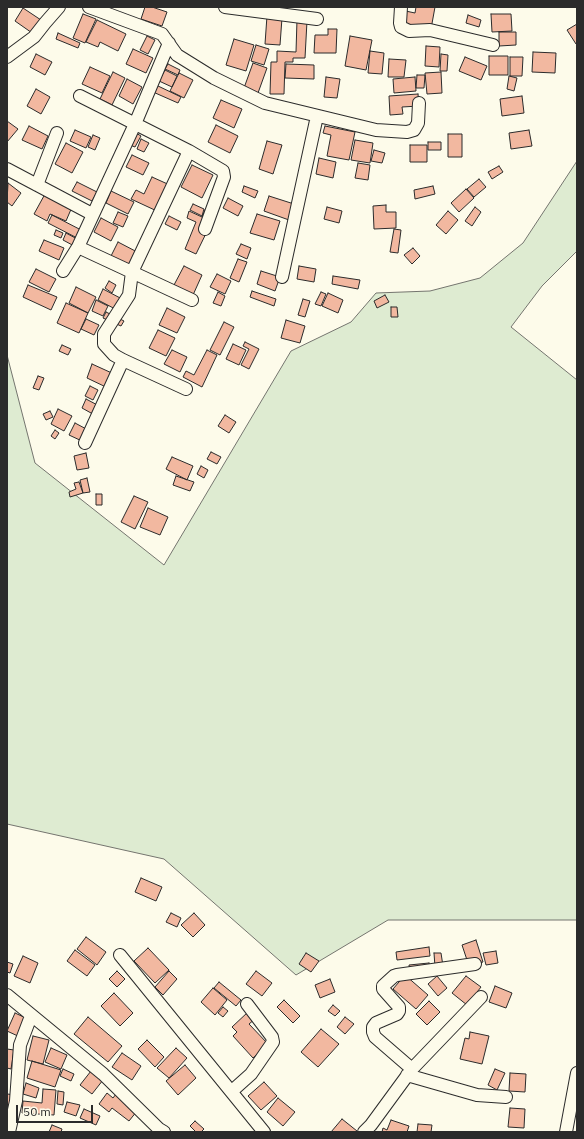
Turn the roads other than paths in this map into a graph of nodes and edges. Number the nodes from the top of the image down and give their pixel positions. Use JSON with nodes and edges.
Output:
{"nodes":[{"id":1,"x":59,"y":7,"type":"edge"},
{"id":2,"x":89,"y":7,"type":"edge"},
{"id":3,"x":225,"y":7,"type":"edge"},
{"id":4,"x":401,"y":7,"type":"edge"},
{"id":5,"x":267,"y":10,"type":"edge"},
{"id":6,"x":317,"y":19,"type":"dead end"},
{"id":7,"x":169,"y":42,"type":"junction"},
{"id":8,"x":493,"y":45,"type":"dead end"},
{"id":9,"x":7,"y":57,"type":"edge"},
{"id":10,"x":80,"y":96,"type":"dead end"},
{"id":11,"x":419,"y":103,"type":"dead end"},
{"id":12,"x":317,"y":116,"type":"junction"},
{"id":13,"x":135,"y":124,"type":"junction"},
{"id":14,"x":57,"y":133,"type":"dead end"},
{"id":15,"x":189,"y":151,"type":"junction"},
{"id":16,"x":7,"y":169,"type":"edge"},
{"id":17,"x":37,"y":185,"type":"junction"},
{"id":18,"x":92,"y":214,"type":"junction"},
{"id":19,"x":205,"y":229,"type":"dead end"},
{"id":20,"x":78,"y":247,"type":"junction"},
{"id":21,"x":63,"y":271,"type":"dead end"},
{"id":22,"x":132,"y":272,"type":"junction"},
{"id":23,"x":282,"y":277,"type":"dead end"},
{"id":24,"x":192,"y":300,"type":"dead end"},
{"id":25,"x":123,"y":360,"type":"junction"},
{"id":26,"x":186,"y":389,"type":"dead end"},
{"id":27,"x":85,"y":443,"type":"dead end"},
{"id":28,"x":120,"y":955,"type":"dead end"},
{"id":29,"x":474,"y":964,"type":"dead end"},
{"id":30,"x":7,"y":995,"type":"edge"},
{"id":31,"x":481,"y":997,"type":"dead end"},
{"id":32,"x":247,"y":1004,"type":"dead end"},
{"id":33,"x":31,"y":1016,"type":"junction"},
{"id":34,"x":410,"y":1072,"type":"junction"},
{"id":35,"x":577,"y":1073,"type":"edge"},
{"id":36,"x":232,"y":1091,"type":"junction"},
{"id":37,"x":506,"y":1097,"type":"dead end"},
{"id":38,"x":160,"y":1131,"type":"edge"},
{"id":39,"x":9,"y":1132,"type":"edge"},
{"id":40,"x":264,"y":1132,"type":"edge"},
{"id":41,"x":364,"y":1132,"type":"edge"},
{"id":42,"x":566,"y":1132,"type":"edge"}],
"edges":[{"from":1,"to":9,"type":"street"},
{"from":2,"to":7,"type":"street"},
{"from":3,"to":5,"type":"street"},
{"from":4,"to":8,"type":"street"},
{"from":5,"to":6,"type":"street"},
{"from":7,"to":12,"type":"street"},
{"from":7,"to":13,"type":"street"},
{"from":10,"to":13,"type":"street"},
{"from":11,"to":12,"type":"street"},
{"from":12,"to":23,"type":"street"},
{"from":13,"to":15,"type":"street"},
{"from":13,"to":18,"type":"street"},
{"from":14,"to":17,"type":"street"},
{"from":15,"to":19,"type":"street"},
{"from":15,"to":22,"type":"street"},
{"from":16,"to":17,"type":"street"},
{"from":17,"to":18,"type":"street"},
{"from":18,"to":20,"type":"street"},
{"from":20,"to":21,"type":"street"},
{"from":20,"to":22,"type":"street"},
{"from":22,"to":24,"type":"street"},
{"from":22,"to":25,"type":"street"},
{"from":25,"to":26,"type":"street"},
{"from":25,"to":27,"type":"street"},
{"from":28,"to":36,"type":"street"},
{"from":29,"to":34,"type":"street"},
{"from":30,"to":33,"type":"street"},
{"from":31,"to":34,"type":"street"},
{"from":32,"to":36,"type":"street"},
{"from":33,"to":38,"type":"street"},
{"from":33,"to":39,"type":"street"},
{"from":34,"to":37,"type":"street"},
{"from":34,"to":41,"type":"street"},
{"from":35,"to":42,"type":"street"},
{"from":36,"to":40,"type":"street"}]}
